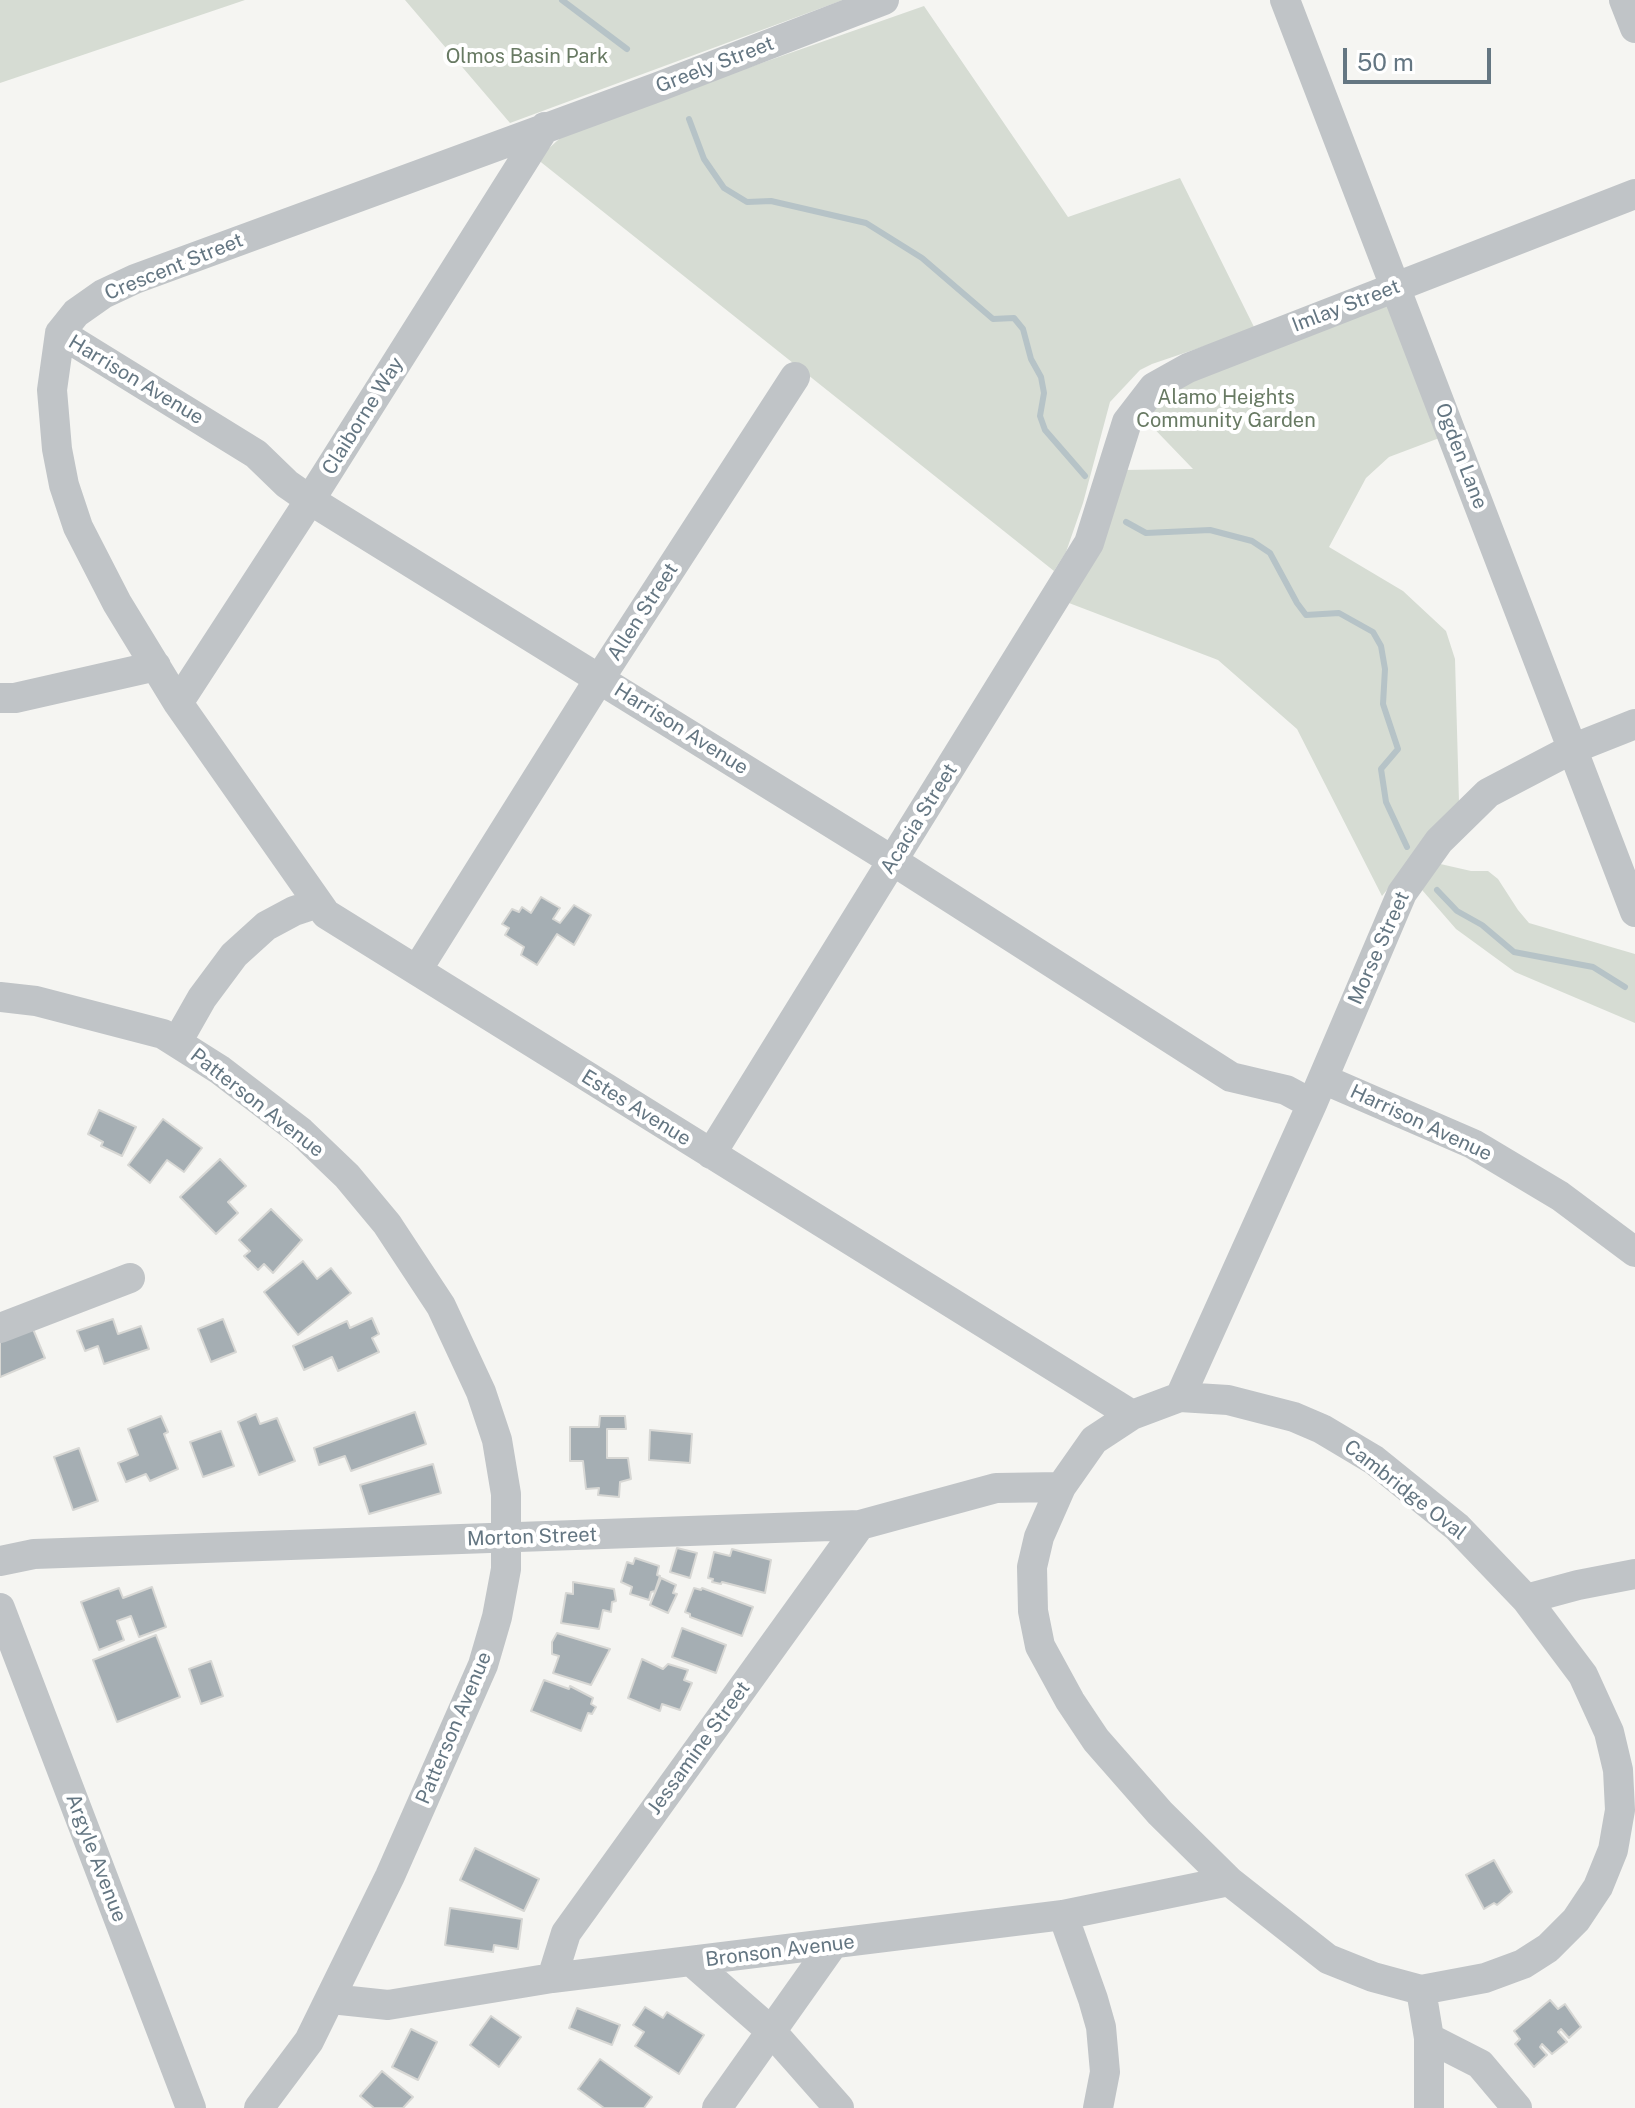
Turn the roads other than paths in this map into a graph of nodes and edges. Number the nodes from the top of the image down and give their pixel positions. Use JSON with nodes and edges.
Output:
{"nodes":[{"id":1,"x":884,"y":0,"type":"edge"},
{"id":2,"x":1285,"y":0,"type":"edge"},
{"id":3,"x":1624,"y":0,"type":"edge"},
{"id":4,"x":1635,"y":28,"type":"edge"},
{"id":5,"x":545,"y":127,"type":"junction"},
{"id":6,"x":1635,"y":194,"type":"edge"},
{"id":7,"x":1396,"y":286,"type":"junction"},
{"id":8,"x":60,"y":333,"type":"junction"},
{"id":9,"x":795,"y":377,"type":"dead end"},
{"id":10,"x":1109,"y":476,"type":"joint"},
{"id":11,"x":310,"y":500,"type":"junction"},
{"id":12,"x":156,"y":666,"type":"junction"},
{"id":13,"x":600,"y":678,"type":"junction"},
{"id":14,"x":0,"y":698,"type":"edge"},
{"id":15,"x":178,"y":703,"type":"junction"},
{"id":16,"x":1635,"y":724,"type":"edge"},
{"id":17,"x":1572,"y":749,"type":"junction"},
{"id":18,"x":893,"y":861,"type":"junction"},
{"id":19,"x":318,"y":903,"type":"junction"},
{"id":20,"x":1635,"y":912,"type":"edge"},
{"id":21,"x":417,"y":970,"type":"junction"},
{"id":22,"x":0,"y":997,"type":"edge"},
{"id":23,"x":177,"y":1042,"type":"junction"},
{"id":24,"x":1317,"y":1092,"type":"junction"},
{"id":25,"x":711,"y":1154,"type":"junction"},
{"id":26,"x":1635,"y":1252,"type":"edge"},
{"id":27,"x":130,"y":1278,"type":"dead end"},
{"id":28,"x":0,"y":1328,"type":"edge"},
{"id":29,"x":1180,"y":1397,"type":"junction"},
{"id":30,"x":1132,"y":1415,"type":"junction"},
{"id":31,"x":1061,"y":1487,"type":"junction"},
{"id":32,"x":860,"y":1525,"type":"junction"},
{"id":33,"x":507,"y":1538,"type":"junction"},
{"id":34,"x":0,"y":1561,"type":"edge"},
{"id":35,"x":1635,"y":1574,"type":"edge"},
{"id":36,"x":1526,"y":1599,"type":"junction"},
{"id":37,"x":0,"y":1608,"type":"edge"},
{"id":38,"x":1229,"y":1881,"type":"junction"},
{"id":39,"x":1063,"y":1915,"type":"junction"},
{"id":40,"x":833,"y":1944,"type":"junction"},
{"id":41,"x":691,"y":1961,"type":"junction"},
{"id":42,"x":552,"y":1978,"type":"junction"},
{"id":43,"x":1421,"y":1990,"type":"junction"},
{"id":44,"x":331,"y":1999,"type":"junction"},
{"id":45,"x":771,"y":2031,"type":"junction"},
{"id":46,"x":1429,"y":2038,"type":"junction"},
{"id":47,"x":191,"y":2108,"type":"edge"},
{"id":48,"x":259,"y":2108,"type":"edge"},
{"id":49,"x":717,"y":2108,"type":"edge"},
{"id":50,"x":839,"y":2108,"type":"edge"},
{"id":51,"x":1098,"y":2108,"type":"edge"},
{"id":52,"x":1429,"y":2108,"type":"edge"},
{"id":53,"x":1517,"y":2108,"type":"edge"}],
"edges":[{"from":1,"to":5,"type":"street","name":"Greely Street"},
{"from":2,"to":7,"type":"street","name":"Ogden Lane"},
{"from":3,"to":4,"type":"street"},
{"from":5,"to":8,"type":"street","name":"Crescent Street"},
{"from":5,"to":11,"type":"street","name":"Claiborne Way"},
{"from":6,"to":7,"type":"street","name":"Imlay Street"},
{"from":7,"to":10,"type":"street","name":"Imlay Street"},
{"from":7,"to":17,"type":"street","name":"Ogden Lane"},
{"from":8,"to":11,"type":"street","name":"Harrison Avenue"},
{"from":8,"to":12,"type":"street"},
{"from":9,"to":13,"type":"street","name":"Allen Street"},
{"from":10,"to":18,"type":"street","name":"Acacia Street"},
{"from":11,"to":13,"type":"street","name":"Harrison Avenue"},
{"from":11,"to":15,"type":"street","name":"Claiborne Way"},
{"from":12,"to":14,"type":"street"},
{"from":12,"to":15,"type":"street"},
{"from":13,"to":18,"type":"street","name":"Harrison Avenue"},
{"from":13,"to":21,"type":"street","name":"Allen Street"},
{"from":15,"to":19,"type":"street"},
{"from":16,"to":17,"type":"street","name":"Morse Street"},
{"from":17,"to":20,"type":"street","name":"Ogden Lane"},
{"from":17,"to":24,"type":"street","name":"Morse Street"},
{"from":18,"to":24,"type":"street","name":"Harrison Avenue"},
{"from":18,"to":25,"type":"street","name":"Acacia Street"},
{"from":19,"to":21,"type":"street","name":"Estes Avenue"},
{"from":19,"to":23,"type":"street"},
{"from":21,"to":25,"type":"street","name":"Estes Avenue"},
{"from":22,"to":23,"type":"street","name":"Patterson Avenue"},
{"from":23,"to":33,"type":"street","name":"Patterson Avenue"},
{"from":24,"to":26,"type":"street","name":"Harrison Avenue"},
{"from":24,"to":29,"type":"street","name":"Morse Street"},
{"from":25,"to":30,"type":"street","name":"Estes Avenue"},
{"from":27,"to":28,"type":"street"},
{"from":29,"to":30,"type":"street","name":"Cambridge Oval"},
{"from":29,"to":36,"type":"street","name":"Cambridge Oval"},
{"from":30,"to":31,"type":"street","name":"Cambridge Oval"},
{"from":31,"to":32,"type":"street","name":"Morton Street"},
{"from":31,"to":38,"type":"street","name":"Cambridge Oval"},
{"from":32,"to":33,"type":"street","name":"Morton Street"},
{"from":32,"to":42,"type":"street","name":"Jessamine Street"},
{"from":33,"to":34,"type":"street","name":"Morton Street"},
{"from":33,"to":44,"type":"street","name":"Patterson Avenue"},
{"from":35,"to":36,"type":"street"},
{"from":36,"to":43,"type":"street","name":"Cambridge Oval"},
{"from":37,"to":47,"type":"street","name":"Argyle Avenue"},
{"from":38,"to":39,"type":"street","name":"Bronson Avenue"},
{"from":38,"to":43,"type":"street","name":"Cambridge Oval"},
{"from":39,"to":40,"type":"street","name":"Bronson Avenue"},
{"from":39,"to":51,"type":"street"},
{"from":40,"to":41,"type":"street","name":"Bronson Avenue"},
{"from":40,"to":45,"type":"street"},
{"from":41,"to":42,"type":"street","name":"Bronson Avenue"},
{"from":41,"to":45,"type":"street"},
{"from":42,"to":44,"type":"street","name":"Bronson Avenue"},
{"from":43,"to":46,"type":"street"},
{"from":44,"to":48,"type":"street","name":"Patterson Avenue"},
{"from":45,"to":49,"type":"street"},
{"from":45,"to":50,"type":"street"},
{"from":46,"to":52,"type":"street"},
{"from":46,"to":53,"type":"street"}]}
